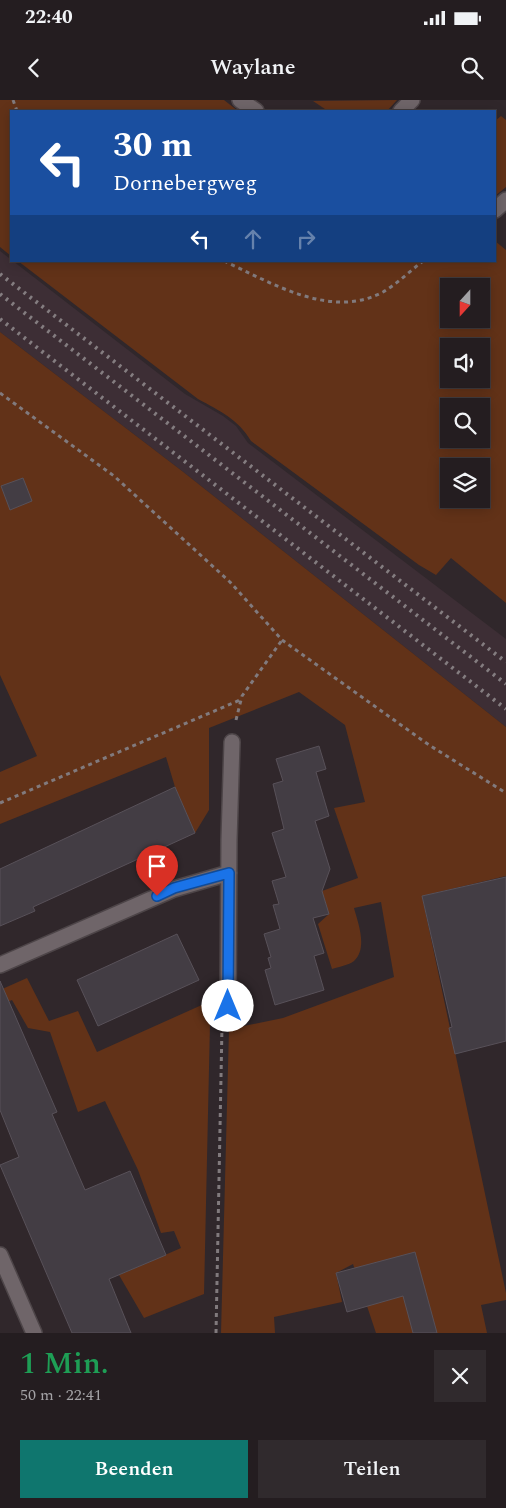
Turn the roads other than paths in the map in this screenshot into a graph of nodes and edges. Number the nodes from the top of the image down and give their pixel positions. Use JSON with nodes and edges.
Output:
{"nodes":[{"id":1,"x":240,"y":100,"type":"edge"},
{"id":2,"x":412,"y":100,"type":"edge"},
{"id":3,"x":255,"y":110,"type":"edge"},
{"id":4,"x":402,"y":110,"type":"edge"},
{"id":5,"x":506,"y":200,"type":"edge"},
{"id":6,"x":496,"y":209,"type":"edge"},
{"id":7,"x":232,"y":742,"type":"road end"},
{"id":8,"x":229,"y":873,"type":"junction"},
{"id":9,"x":0,"y":965,"type":"edge"},
{"id":10,"x":228,"y":1006,"type":"road end"},
{"id":11,"x":0,"y":1255,"type":"edge"},
{"id":12,"x":34,"y":1333,"type":"edge"}],
"edges":[{"from":1,"to":3,"type":"street"},
{"from":2,"to":4,"type":"street"},
{"from":5,"to":6,"type":"street"},
{"from":7,"to":8,"type":"street"},
{"from":8,"to":9,"type":"street"},
{"from":8,"to":10,"type":"street"},
{"from":11,"to":12,"type":"street"}]}
